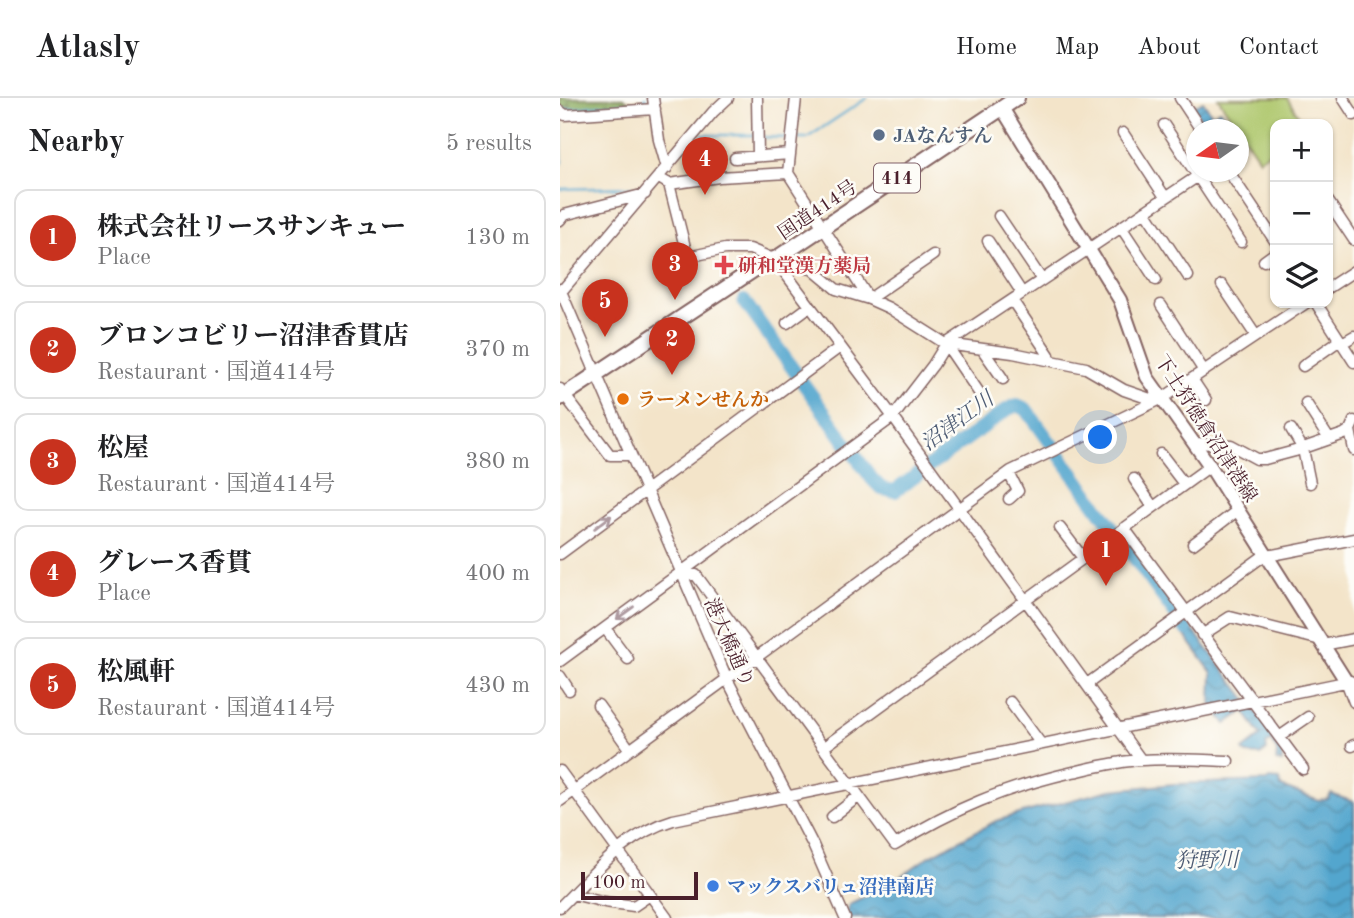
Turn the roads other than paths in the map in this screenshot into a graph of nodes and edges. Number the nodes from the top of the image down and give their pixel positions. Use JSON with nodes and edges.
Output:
{"nodes":[{"id":1,"x":653,"y":98,"type":"edge"},
{"id":2,"x":728,"y":98,"type":"edge"},
{"id":3,"x":757,"y":98,"type":"edge"},
{"id":4,"x":796,"y":98,"type":"edge"},
{"id":5,"x":1017,"y":98,"type":"edge"},
{"id":6,"x":1180,"y":98,"type":"edge"},
{"id":7,"x":1343,"y":98,"type":"edge"},
{"id":8,"x":999,"y":103,"type":"edge"},
{"id":9,"x":655,"y":109,"type":"junction"},
{"id":10,"x":560,"y":111,"type":"edge"},
{"id":11,"x":1354,"y":115,"type":"edge"},
{"id":12,"x":1194,"y":119,"type":"edge"},
{"id":13,"x":1164,"y":125,"type":"dead end"},
{"id":14,"x":1122,"y":133,"type":"dead end"},
{"id":15,"x":790,"y":154,"type":"junction"},
{"id":16,"x":1186,"y":154,"type":"edge"},
{"id":17,"x":758,"y":156,"type":"junction"},
{"id":18,"x":735,"y":158,"type":"dead end"},
{"id":19,"x":667,"y":167,"type":"junction"},
{"id":20,"x":788,"y":173,"type":"junction"},
{"id":21,"x":659,"y":178,"type":"junction"},
{"id":22,"x":1188,"y":182,"type":"edge"},
{"id":23,"x":1206,"y":182,"type":"edge"},
{"id":24,"x":1236,"y":182,"type":"edge"},
{"id":25,"x":669,"y":184,"type":"junction"},
{"id":26,"x":645,"y":194,"type":"junction"},
{"id":27,"x":1165,"y":197,"type":"junction"},
{"id":28,"x":1333,"y":208,"type":"edge"},
{"id":29,"x":1145,"y":211,"type":"junction"},
{"id":30,"x":999,"y":216,"type":"dead end"},
{"id":31,"x":560,"y":220,"type":"edge"},
{"id":32,"x":1121,"y":227,"type":"junction"},
{"id":33,"x":822,"y":228,"type":"junction"},
{"id":34,"x":1270,"y":234,"type":"edge"},
{"id":35,"x":1354,"y":240,"type":"edge"},
{"id":36,"x":988,"y":241,"type":"dead end"},
{"id":37,"x":1241,"y":242,"type":"dead end"},
{"id":38,"x":1088,"y":248,"type":"junction"},
{"id":39,"x":933,"y":255,"type":"dead end"},
{"id":40,"x":1270,"y":257,"type":"edge"},
{"id":41,"x":777,"y":258,"type":"junction"},
{"id":42,"x":1264,"y":261,"type":"dead end"},
{"id":43,"x":1354,"y":271,"type":"edge"},
{"id":44,"x":1188,"y":276,"type":"dead end"},
{"id":45,"x":1042,"y":279,"type":"junction"},
{"id":46,"x":1156,"y":280,"type":"dead end"},
{"id":47,"x":1222,"y":285,"type":"dead end"},
{"id":48,"x":1333,"y":285,"type":"edge"},
{"id":49,"x":560,"y":291,"type":"edge"},
{"id":50,"x":1022,"y":293,"type":"junction"},
{"id":51,"x":869,"y":299,"type":"junction"},
{"id":52,"x":1012,"y":300,"type":"junction"},
{"id":53,"x":1161,"y":305,"type":"dead end"},
{"id":54,"x":810,"y":306,"type":"junction"},
{"id":55,"x":1298,"y":308,"type":"edge"},
{"id":56,"x":1319,"y":308,"type":"edge"},
{"id":57,"x":787,"y":323,"type":"dead end"},
{"id":58,"x":1256,"y":336,"type":"junction"},
{"id":59,"x":1354,"y":336,"type":"edge"},
{"id":60,"x":1341,"y":342,"type":"junction"},
{"id":61,"x":946,"y":344,"type":"junction"},
{"id":62,"x":840,"y":347,"type":"junction"},
{"id":63,"x":982,"y":349,"type":"junction"},
{"id":64,"x":1049,"y":355,"type":"dead end"},
{"id":65,"x":1354,"y":362,"type":"edge"},
{"id":66,"x":1303,"y":366,"type":"dead end"},
{"id":67,"x":1204,"y":371,"type":"junction"},
{"id":68,"x":599,"y":378,"type":"junction"},
{"id":69,"x":1003,"y":379,"type":"dead end"},
{"id":70,"x":1192,"y":379,"type":"junction"},
{"id":71,"x":982,"y":397,"type":"dead end"},
{"id":72,"x":563,"y":399,"type":"edge"},
{"id":73,"x":1159,"y":400,"type":"junction"},
{"id":74,"x":1206,"y":400,"type":"dead end"},
{"id":75,"x":1306,"y":402,"type":"dead end"},
{"id":76,"x":893,"y":417,"type":"junction"},
{"id":77,"x":1352,"y":425,"type":"edge"},
{"id":78,"x":1291,"y":429,"type":"dead end"},
{"id":79,"x":1329,"y":439,"type":"junction"},
{"id":80,"x":1195,"y":443,"type":"junction"},
{"id":81,"x":1303,"y":449,"type":"junction"},
{"id":82,"x":1354,"y":450,"type":"edge"},
{"id":83,"x":1161,"y":454,"type":"dead end"},
{"id":84,"x":630,"y":455,"type":"junction"},
{"id":85,"x":1210,"y":466,"type":"junction"},
{"id":86,"x":1009,"y":473,"type":"junction"},
{"id":87,"x":1133,"y":479,"type":"dead end"},
{"id":88,"x":1310,"y":483,"type":"dead end"},
{"id":89,"x":1184,"y":484,"type":"junction"},
{"id":90,"x":646,"y":491,"type":"junction"},
{"id":91,"x":1009,"y":499,"type":"dead end"},
{"id":92,"x":1153,"y":507,"type":"junction"},
{"id":93,"x":959,"y":509,"type":"junction"},
{"id":94,"x":1238,"y":510,"type":"junction"},
{"id":95,"x":1060,"y":528,"type":"dead end"},
{"id":96,"x":1124,"y":528,"type":"junction"},
{"id":97,"x":1354,"y":539,"type":"edge"},
{"id":98,"x":1193,"y":544,"type":"dead end"},
{"id":99,"x":560,"y":554,"type":"edge"},
{"id":100,"x":1267,"y":556,"type":"junction"},
{"id":101,"x":1083,"y":558,"type":"junction"},
{"id":102,"x":680,"y":573,"type":"junction"},
{"id":103,"x":1026,"y":599,"type":"junction"},
{"id":104,"x":1186,"y":613,"type":"junction"},
{"id":105,"x":606,"y":628,"type":"junction"},
{"id":106,"x":1202,"y":635,"type":"junction"},
{"id":107,"x":1354,"y":639,"type":"edge"},
{"id":108,"x":1322,"y":642,"type":"junction"},
{"id":109,"x":757,"y":656,"type":"junction"},
{"id":110,"x":628,"y":659,"type":"dead end"},
{"id":111,"x":560,"y":661,"type":"edge"},
{"id":112,"x":560,"y":676,"type":"edge"},
{"id":113,"x":727,"y":679,"type":"junction"},
{"id":114,"x":1351,"y":683,"type":"edge"},
{"id":115,"x":1087,"y":684,"type":"junction"},
{"id":116,"x":569,"y":690,"type":"dead end"},
{"id":117,"x":1253,"y":700,"type":"junction"},
{"id":118,"x":1010,"y":702,"type":"dead end"},
{"id":119,"x":1354,"y":702,"type":"edge"},
{"id":120,"x":598,"y":705,"type":"dead end"},
{"id":121,"x":1308,"y":716,"type":"dead end"},
{"id":122,"x":1119,"y":728,"type":"junction"},
{"id":123,"x":1279,"y":737,"type":"junction"},
{"id":124,"x":1041,"y":744,"type":"junction"},
{"id":125,"x":824,"y":747,"type":"junction"},
{"id":126,"x":630,"y":750,"type":"junction"},
{"id":127,"x":1140,"y":759,"type":"junction"},
{"id":128,"x":1228,"y":761,"type":"dead end"},
{"id":129,"x":1303,"y":769,"type":"dead end"},
{"id":130,"x":560,"y":771,"type":"edge"},
{"id":131,"x":849,"y":782,"type":"junction"},
{"id":132,"x":574,"y":790,"type":"junction"},
{"id":133,"x":859,"y":796,"type":"junction"},
{"id":134,"x":787,"y":797,"type":"junction"},
{"id":135,"x":560,"y":801,"type":"edge"},
{"id":136,"x":832,"y":817,"type":"dead end"},
{"id":137,"x":617,"y":849,"type":"junction"},
{"id":138,"x":650,"y":895,"type":"junction"},
{"id":139,"x":565,"y":899,"type":"edge"},
{"id":140,"x":667,"y":918,"type":"edge"},
{"id":141,"x":845,"y":918,"type":"edge"}],
"edges":[{"from":1,"to":9,"type":"street"},
{"from":2,"to":19,"type":"street"},
{"from":3,"to":17,"type":"street"},
{"from":4,"to":15,"type":"street"},
{"from":5,"to":8,"type":"highway","name":"国道414号","number":"414"},
{"from":6,"to":12,"type":"street"},
{"from":7,"to":11,"type":"street"},
{"from":8,"to":33,"type":"highway","name":"国道414号","number":"414"},
{"from":8,"to":38,"type":"main road","name":"下土狩徳倉沼津港線"},
{"from":9,"to":10,"type":"street"},
{"from":9,"to":19,"type":"street"},
{"from":13,"to":16,"type":"street"},
{"from":14,"to":27,"type":"street"},
{"from":15,"to":17,"type":"street"},
{"from":15,"to":20,"type":"street"},
{"from":17,"to":18,"type":"street"},
{"from":19,"to":21,"type":"street"},
{"from":20,"to":25,"type":"street"},
{"from":20,"to":33,"type":"street"},
{"from":21,"to":25,"type":"street"},
{"from":21,"to":26,"type":"street"},
{"from":22,"to":27,"type":"street"},
{"from":23,"to":37,"type":"street"},
{"from":24,"to":34,"type":"street"},
{"from":25,"to":41,"type":"street"},
{"from":26,"to":31,"type":"street"},
{"from":26,"to":49,"type":"street"},
{"from":27,"to":29,"type":"street"},
{"from":28,"to":35,"type":"street"},
{"from":29,"to":32,"type":"street"},
{"from":29,"to":44,"type":"street"},
{"from":30,"to":45,"type":"street"},
{"from":32,"to":38,"type":"street"},
{"from":32,"to":46,"type":"street"},
{"from":33,"to":41,"type":"highway","name":"国道414号","number":"414"},
{"from":33,"to":51,"type":"street"},
{"from":36,"to":50,"type":"street"},
{"from":38,"to":45,"type":"street"},
{"from":38,"to":73,"type":"main road","name":"下土狩徳倉沼津港線"},
{"from":39,"to":51,"type":"street"},
{"from":40,"to":42,"type":"street"},
{"from":41,"to":51,"type":"street"},
{"from":41,"to":54,"type":"street"},
{"from":41,"to":68,"type":"highway","name":"国道414号","number":"414"},
{"from":43,"to":48,"type":"street"},
{"from":45,"to":50,"type":"street"},
{"from":47,"to":58,"type":"street"},
{"from":49,"to":68,"type":"street","name":"港大橋通り"},
{"from":50,"to":52,"type":"street"},
{"from":51,"to":61,"type":"street"},
{"from":52,"to":61,"type":"street"},
{"from":52,"to":64,"type":"street"},
{"from":53,"to":67,"type":"street"},
{"from":54,"to":57,"type":"street"},
{"from":54,"to":62,"type":"street"},
{"from":55,"to":58,"type":"street"},
{"from":56,"to":60,"type":"street"},
{"from":58,"to":67,"type":"street"},
{"from":59,"to":60,"type":"street"},
{"from":60,"to":65,"type":"street"},
{"from":60,"to":66,"type":"street"},
{"from":61,"to":63,"type":"street"},
{"from":61,"to":71,"type":"street"},
{"from":61,"to":76,"type":"street"},
{"from":62,"to":76,"type":"street"},
{"from":62,"to":90,"type":"street"},
{"from":63,"to":69,"type":"street"},
{"from":63,"to":73,"type":"street"},
{"from":67,"to":70,"type":"street"},
{"from":68,"to":72,"type":"highway","name":"国道414号","number":"414"},
{"from":68,"to":84,"type":"street","name":"港大橋通り"},
{"from":70,"to":73,"type":"street"},
{"from":70,"to":74,"type":"street"},
{"from":72,"to":84,"type":"street"},
{"from":73,"to":80,"type":"main road","name":"下土狩徳倉沼津港線"},
{"from":73,"to":86,"type":"street"},
{"from":75,"to":79,"type":"street"},
{"from":76,"to":93,"type":"street"},
{"from":76,"to":102,"type":"street"},
{"from":77,"to":79,"type":"street"},
{"from":77,"to":82,"type":"street"},
{"from":78,"to":81,"type":"street"},
{"from":79,"to":81,"type":"street"},
{"from":80,"to":81,"type":"street"},
{"from":80,"to":85,"type":"main road","name":"下土狩徳倉沼津港線"},
{"from":81,"to":88,"type":"street"},
{"from":83,"to":89,"type":"street"},
{"from":84,"to":90,"type":"street","name":"港大橋通り"},
{"from":85,"to":89,"type":"street"},
{"from":85,"to":94,"type":"main road","name":"下土狩徳倉沼津港線"},
{"from":86,"to":91,"type":"street"},
{"from":86,"to":93,"type":"street"},
{"from":87,"to":92,"type":"street"},
{"from":89,"to":92,"type":"street"},
{"from":99,"to":90,"type":"street","one_way":true},
{"from":90,"to":102,"type":"street","name":"港大橋通り"},
{"from":92,"to":96,"type":"street"},
{"from":93,"to":103,"type":"street"},
{"from":93,"to":109,"type":"street"},
{"from":94,"to":98,"type":"street"},
{"from":94,"to":100,"type":"main road","name":"下土狩徳倉沼津港線"},
{"from":95,"to":101,"type":"street"},
{"from":96,"to":101,"type":"street"},
{"from":96,"to":104,"type":"street"},
{"from":97,"to":100,"type":"street"},
{"from":100,"to":104,"type":"street"},
{"from":100,"to":108,"type":"main road","name":"下土狩徳倉沼津港線"},
{"from":101,"to":103,"type":"street"},
{"from":102,"to":105,"type":"street","one_way":true},
{"from":102,"to":109,"type":"street"},
{"from":102,"to":113,"type":"street","name":"港大橋通り"},
{"from":103,"to":115,"type":"street"},
{"from":103,"to":125,"type":"street"},
{"from":104,"to":106,"type":"street"},
{"from":104,"to":115,"type":"street"},
{"from":105,"to":110,"type":"street"},
{"from":105,"to":111,"type":"street"},
{"from":106,"to":108,"type":"street"},
{"from":106,"to":117,"type":"street"},
{"from":107,"to":108,"type":"street"},
{"from":108,"to":114,"type":"main road","name":"下土狩徳倉沼津港線"},
{"from":109,"to":113,"type":"street"},
{"from":109,"to":125,"type":"street"},
{"from":112,"to":116,"type":"street"},
{"from":113,"to":126,"type":"street"},
{"from":113,"to":134,"type":"street","name":"港大橋通り"},
{"from":114,"to":117,"type":"street"},
{"from":114,"to":119,"type":"street"},
{"from":115,"to":122,"type":"street"},
{"from":117,"to":122,"type":"street"},
{"from":117,"to":123,"type":"street"},
{"from":118,"to":124,"type":"street"},
{"from":120,"to":126,"type":"street"},
{"from":121,"to":123,"type":"street"},
{"from":122,"to":124,"type":"street"},
{"from":122,"to":127,"type":"street"},
{"from":123,"to":129,"type":"street"},
{"from":124,"to":131,"type":"street"},
{"from":125,"to":131,"type":"street"},
{"from":126,"to":132,"type":"street"},
{"from":127,"to":128,"type":"street"},
{"from":127,"to":133,"type":"street"},
{"from":130,"to":132,"type":"street"},
{"from":131,"to":133,"type":"street"},
{"from":131,"to":134,"type":"street"},
{"from":132,"to":135,"type":"street"},
{"from":132,"to":137,"type":"street"},
{"from":133,"to":136,"type":"street"},
{"from":134,"to":137,"type":"street"},
{"from":134,"to":141,"type":"street","name":"港大橋通り"},
{"from":137,"to":138,"type":"street"},
{"from":137,"to":139,"type":"street"},
{"from":138,"to":139,"type":"street"},
{"from":138,"to":140,"type":"street"}]}
